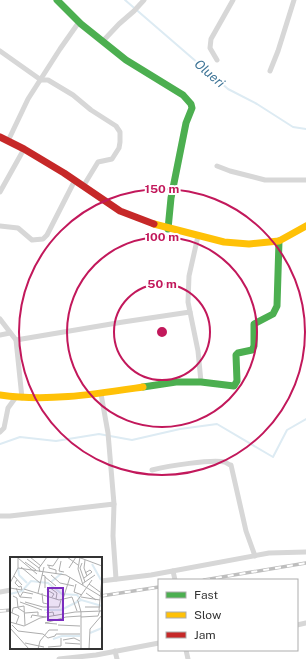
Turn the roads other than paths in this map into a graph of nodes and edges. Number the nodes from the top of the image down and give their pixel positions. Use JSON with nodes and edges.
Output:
{"nodes":[{"id":1,"x":56,"y":0,"type":"edge"},
{"id":2,"x":144,"y":0,"type":"edge"},
{"id":3,"x":233,"y":0,"type":"edge"},
{"id":4,"x":294,"y":0,"type":"edge"},
{"id":5,"x":79,"y":22,"type":"junction"},
{"id":6,"x":103,"y":41,"type":"junction"},
{"id":7,"x":0,"y":51,"type":"edge"},
{"id":8,"x":217,"y":60,"type":"dead end"},
{"id":9,"x":270,"y":72,"type":"dead end"},
{"id":10,"x":41,"y":80,"type":"junction"},
{"id":11,"x":0,"y":137,"type":"edge"},
{"id":12,"x":8,"y":141,"type":"junction"},
{"id":13,"x":24,"y":149,"type":"junction"},
{"id":14,"x":217,"y":166,"type":"dead end"},
{"id":15,"x":75,"y":180,"type":"junction"},
{"id":16,"x":306,"y":180,"type":"edge"},
{"id":17,"x":84,"y":185,"type":"junction"},
{"id":18,"x":0,"y":192,"type":"edge"},
{"id":19,"x":0,"y":226,"type":"edge"},
{"id":20,"x":306,"y":226,"type":"edge"},
{"id":21,"x":168,"y":229,"type":"junction"},
{"id":22,"x":198,"y":236,"type":"junction"},
{"id":23,"x":279,"y":241,"type":"junction"},
{"id":24,"x":190,"y":312,"type":"junction"},
{"id":25,"x":0,"y":319,"type":"edge"},
{"id":26,"x":10,"y":332,"type":"junction"},
{"id":27,"x":0,"y":335,"type":"edge"},
{"id":28,"x":16,"y":340,"type":"junction"},
{"id":29,"x":201,"y":382,"type":"junction"},
{"id":30,"x":101,"y":394,"type":"junction"},
{"id":31,"x":0,"y":396,"type":"edge"},
{"id":32,"x":19,"y":397,"type":"junction"},
{"id":33,"x":0,"y":432,"type":"edge"},
{"id":34,"x":152,"y":470,"type":"dead end"},
{"id":35,"x":114,"y":504,"type":"junction"},
{"id":36,"x":0,"y":516,"type":"edge"},
{"id":37,"x":306,"y":552,"type":"edge"},
{"id":38,"x":255,"y":556,"type":"junction"},
{"id":39,"x":173,"y":571,"type":"junction"},
{"id":40,"x":116,"y":579,"type":"junction"},
{"id":41,"x":175,"y":579,"type":"edge"},
{"id":42,"x":102,"y":581,"type":"edge"},
{"id":43,"x":10,"y":590,"type":"edge"},
{"id":44,"x":0,"y":592,"type":"edge"},
{"id":45,"x":158,"y":644,"type":"edge"},
{"id":46,"x":115,"y":651,"type":"junction"},
{"id":47,"x":59,"y":659,"type":"edge"},
{"id":48,"x":117,"y":659,"type":"edge"}],
"edges":[{"from":1,"to":5,"type":"street"},
{"from":2,"to":6,"type":"street"},
{"from":3,"to":8,"type":"street"},
{"from":4,"to":9,"type":"street"},
{"from":5,"to":6,"type":"street"},
{"from":5,"to":10,"type":"street"},
{"from":6,"to":21,"type":"street"},
{"from":7,"to":10,"type":"street"},
{"from":10,"to":12,"type":"street"},
{"from":10,"to":17,"type":"street"},
{"from":11,"to":12,"type":"street"},
{"from":12,"to":13,"type":"street"},
{"from":13,"to":15,"type":"street"},
{"from":13,"to":18,"type":"street"},
{"from":14,"to":16,"type":"street"},
{"from":15,"to":17,"type":"street"},
{"from":15,"to":19,"type":"street"},
{"from":17,"to":21,"type":"street"},
{"from":20,"to":23,"type":"street"},
{"from":21,"to":22,"type":"street"},
{"from":22,"to":23,"type":"street"},
{"from":22,"to":24,"type":"street"},
{"from":23,"to":29,"type":"street"},
{"from":24,"to":28,"type":"street"},
{"from":24,"to":29,"type":"street"},
{"from":25,"to":26,"type":"street"},
{"from":26,"to":27,"type":"street"},
{"from":26,"to":28,"type":"street"},
{"from":28,"to":32,"type":"street"},
{"from":29,"to":30,"type":"street"},
{"from":30,"to":32,"type":"street"},
{"from":30,"to":35,"type":"street"},
{"from":31,"to":32,"type":"street"},
{"from":32,"to":33,"type":"street"},
{"from":34,"to":38,"type":"street"},
{"from":35,"to":36,"type":"street"},
{"from":35,"to":40,"type":"street"},
{"from":37,"to":38,"type":"street"},
{"from":38,"to":39,"type":"street"},
{"from":39,"to":40,"type":"street"},
{"from":39,"to":41,"type":"street"},
{"from":40,"to":42,"type":"street"},
{"from":43,"to":44,"type":"street"},
{"from":45,"to":46,"type":"street"},
{"from":46,"to":47,"type":"street"},
{"from":46,"to":48,"type":"street"}]}
